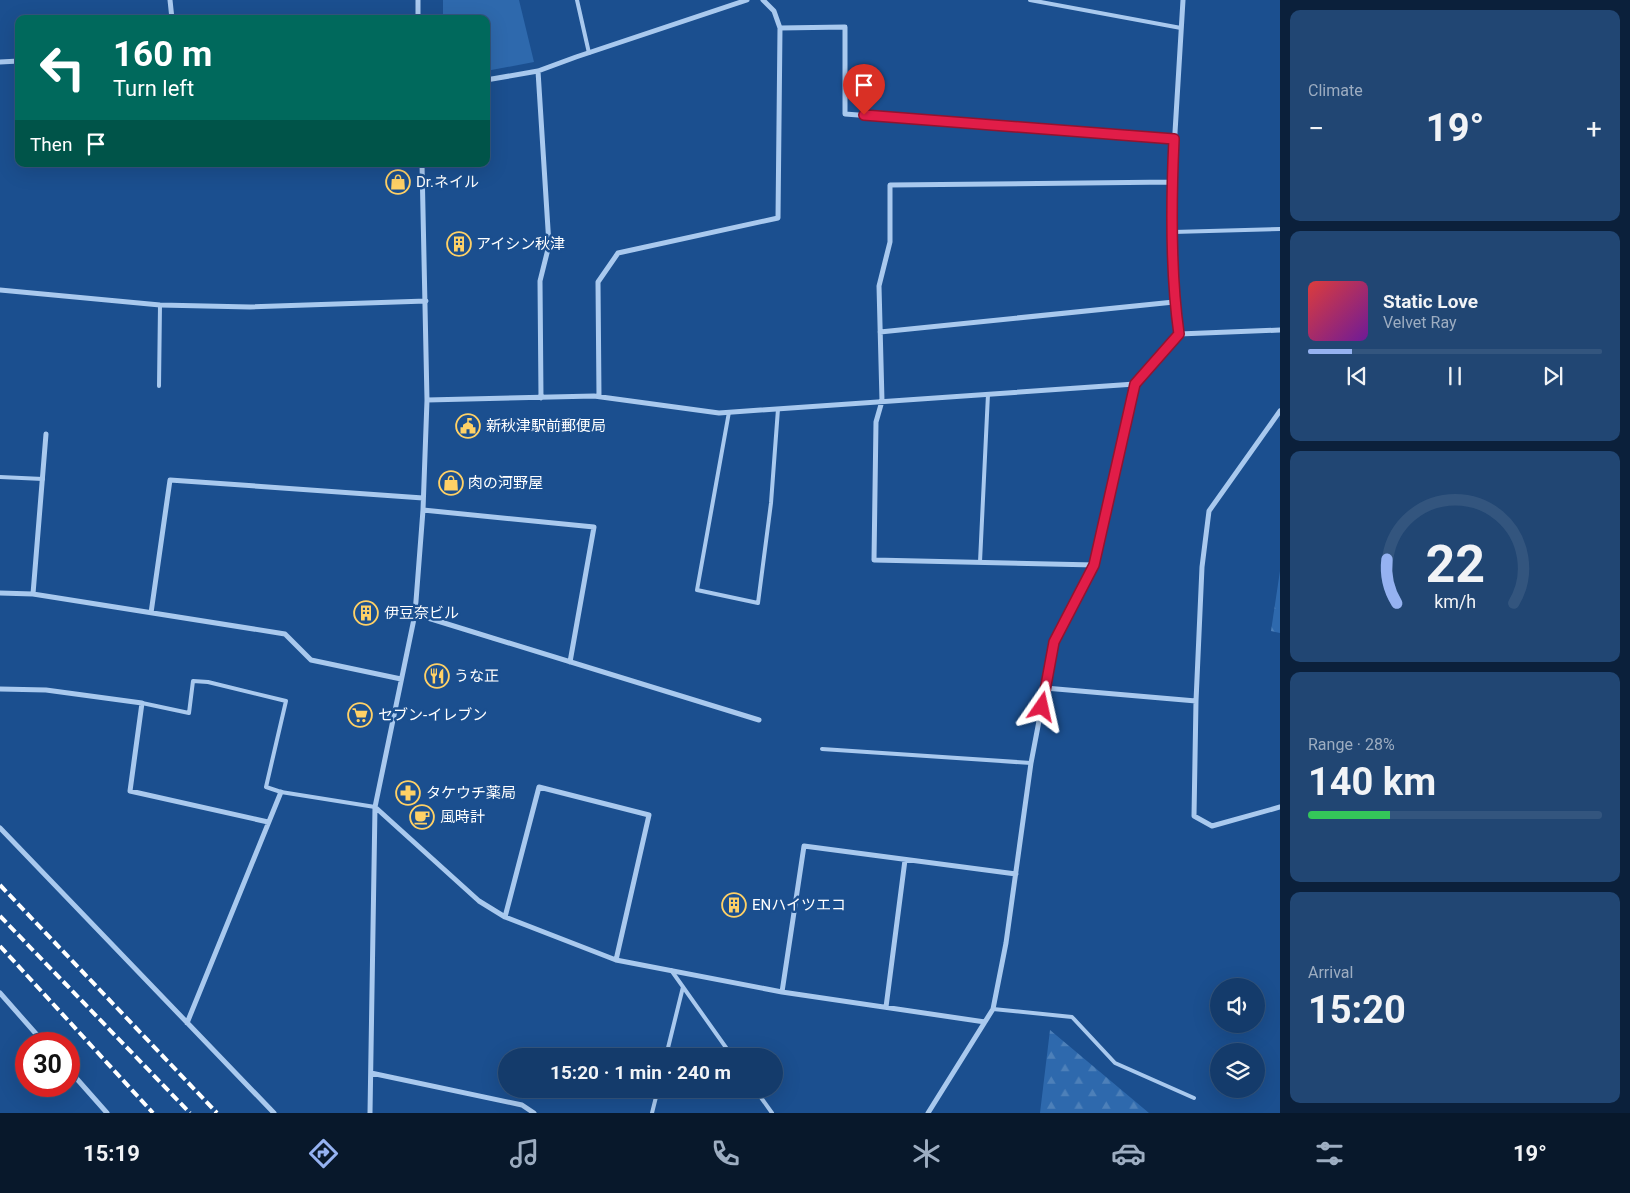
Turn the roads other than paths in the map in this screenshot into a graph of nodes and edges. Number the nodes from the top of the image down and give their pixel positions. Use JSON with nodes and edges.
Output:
{"nodes":[{"id":1,"x":170,"y":0,"type":"edge"},
{"id":2,"x":418,"y":0,"type":"edge"},
{"id":3,"x":577,"y":0,"type":"edge"},
{"id":4,"x":747,"y":0,"type":"edge"},
{"id":5,"x":763,"y":0,"type":"edge"},
{"id":6,"x":1030,"y":0,"type":"edge"},
{"id":7,"x":1183,"y":0,"type":"edge"},
{"id":8,"x":172,"y":15,"type":"edge"},
{"id":9,"x":418,"y":15,"type":"edge"},
{"id":10,"x":780,"y":28,"type":"junction"},
{"id":11,"x":1181,"y":28,"type":"junction"},
{"id":12,"x":589,"y":53,"type":"junction"},
{"id":13,"x":0,"y":62,"type":"edge"},
{"id":14,"x":15,"y":62,"type":"edge"},
{"id":15,"x":538,"y":71,"type":"junction"},
{"id":16,"x":490,"y":79,"type":"edge"},
{"id":17,"x":1174,"y":139,"type":"junction"},
{"id":18,"x":422,"y":167,"type":"edge"},
{"id":19,"x":1172,"y":182,"type":"junction"},
{"id":20,"x":1280,"y":229,"type":"edge"},
{"id":21,"x":1173,"y":232,"type":"junction"},
{"id":22,"x":0,"y":290,"type":"edge"},
{"id":23,"x":426,"y":300,"type":"junction"},
{"id":24,"x":1174,"y":302,"type":"junction"},
{"id":25,"x":160,"y":305,"type":"junction"},
{"id":26,"x":1280,"y":330,"type":"edge"},
{"id":27,"x":880,"y":332,"type":"junction"},
{"id":28,"x":1179,"y":334,"type":"junction"},
{"id":29,"x":1135,"y":384,"type":"junction"},
{"id":30,"x":159,"y":386,"type":"dead end"},
{"id":31,"x":988,"y":394,"type":"junction"},
{"id":32,"x":599,"y":397,"type":"junction"},
{"id":33,"x":541,"y":398,"type":"junction"},
{"id":34,"x":427,"y":400,"type":"junction"},
{"id":35,"x":882,"y":401,"type":"junction"},
{"id":36,"x":778,"y":409,"type":"junction"},
{"id":37,"x":1280,"y":411,"type":"edge"},
{"id":38,"x":729,"y":412,"type":"junction"},
{"id":39,"x":46,"y":434,"type":"dead end"},
{"id":40,"x":0,"y":477,"type":"edge"},
{"id":41,"x":43,"y":479,"type":"junction"},
{"id":42,"x":423,"y":498,"type":"junction"},
{"id":43,"x":423,"y":510,"type":"junction"},
{"id":44,"x":980,"y":562,"type":"junction"},
{"id":45,"x":1094,"y":565,"type":"junction"},
{"id":46,"x":0,"y":594,"type":"edge"},
{"id":47,"x":33,"y":594,"type":"junction"},
{"id":48,"x":150,"y":613,"type":"junction"},
{"id":49,"x":415,"y":614,"type":"junction"},
{"id":50,"x":570,"y":662,"type":"junction"},
{"id":51,"x":401,"y":679,"type":"junction"},
{"id":52,"x":1045,"y":688,"type":"junction"},
{"id":53,"x":0,"y":689,"type":"edge"},
{"id":54,"x":1196,"y":700,"type":"junction"},
{"id":55,"x":142,"y":703,"type":"junction"},
{"id":56,"x":759,"y":720,"type":"dead end"},
{"id":57,"x":822,"y":750,"type":"dead end"},
{"id":58,"x":1031,"y":764,"type":"junction"},
{"id":59,"x":281,"y":792,"type":"junction"},
{"id":60,"x":375,"y":807,"type":"junction"},
{"id":61,"x":1280,"y":807,"type":"edge"},
{"id":62,"x":268,"y":822,"type":"junction"},
{"id":63,"x":0,"y":828,"type":"edge"},
{"id":64,"x":905,"y":860,"type":"junction"},
{"id":65,"x":1016,"y":874,"type":"junction"},
{"id":66,"x":505,"y":917,"type":"junction"},
{"id":67,"x":616,"y":960,"type":"junction"},
{"id":68,"x":671,"y":970,"type":"junction"},
{"id":69,"x":683,"y":987,"type":"junction"},
{"id":70,"x":782,"y":992,"type":"junction"},
{"id":71,"x":0,"y":993,"type":"edge"},
{"id":72,"x":886,"y":1007,"type":"junction"},
{"id":73,"x":993,"y":1009,"type":"junction"},
{"id":74,"x":985,"y":1022,"type":"junction"},
{"id":75,"x":187,"y":1023,"type":"junction"},
{"id":76,"x":34,"y":1032,"type":"edge"},
{"id":77,"x":668,"y":1048,"type":"edge"},
{"id":78,"x":726,"y":1048,"type":"edge"},
{"id":79,"x":371,"y":1073,"type":"junction"},
{"id":80,"x":80,"y":1082,"type":"edge"},
{"id":81,"x":656,"y":1098,"type":"edge"},
{"id":82,"x":761,"y":1098,"type":"edge"},
{"id":83,"x":1194,"y":1098,"type":"dead end"},
{"id":84,"x":107,"y":1113,"type":"edge"},
{"id":85,"x":274,"y":1113,"type":"edge"},
{"id":86,"x":370,"y":1113,"type":"edge"},
{"id":87,"x":534,"y":1113,"type":"edge"},
{"id":88,"x":652,"y":1113,"type":"edge"},
{"id":89,"x":772,"y":1113,"type":"edge"},
{"id":90,"x":928,"y":1113,"type":"edge"}],
"edges":[{"from":1,"to":8,"type":"street"},
{"from":2,"to":9,"type":"street"},
{"from":3,"to":12,"type":"lane"},
{"from":4,"to":12,"type":"street"},
{"from":5,"to":10,"type":"street"},
{"from":6,"to":11,"type":"lane"},
{"from":7,"to":11,"type":"street"},
{"from":10,"to":17,"type":"street"},
{"from":10,"to":32,"type":"street"},
{"from":11,"to":17,"type":"street"},
{"from":12,"to":15,"type":"street"},
{"from":13,"to":14,"type":"street"},
{"from":15,"to":16,"type":"street"},
{"from":15,"to":33,"type":"street"},
{"from":17,"to":19,"type":"street"},
{"from":18,"to":23,"type":"street"},
{"from":19,"to":21,"type":"street"},
{"from":19,"to":27,"type":"street"},
{"from":20,"to":21,"type":"lane"},
{"from":21,"to":24,"type":"street"},
{"from":22,"to":25,"type":"street"},
{"from":23,"to":25,"type":"street"},
{"from":23,"to":34,"type":"street"},
{"from":24,"to":27,"type":"street"},
{"from":24,"to":28,"type":"street"},
{"from":25,"to":30,"type":"lane"},
{"from":26,"to":28,"type":"street"},
{"from":27,"to":35,"type":"street"},
{"from":28,"to":29,"type":"street"},
{"from":29,"to":31,"type":"street"},
{"from":29,"to":45,"type":"street"},
{"from":31,"to":35,"type":"street"},
{"from":31,"to":44,"type":"lane"},
{"from":32,"to":33,"type":"street"},
{"from":32,"to":38,"type":"street"},
{"from":33,"to":34,"type":"street"},
{"from":34,"to":42,"type":"street"},
{"from":35,"to":36,"type":"street"},
{"from":35,"to":44,"type":"street"},
{"from":36,"to":38,"type":"street"},
{"from":36,"to":38,"type":"lane"},
{"from":37,"to":54,"type":"street"},
{"from":39,"to":41,"type":"street"},
{"from":40,"to":41,"type":"lane"},
{"from":41,"to":47,"type":"street"},
{"from":42,"to":43,"type":"street"},
{"from":42,"to":48,"type":"street"},
{"from":43,"to":49,"type":"street"},
{"from":43,"to":50,"type":"street"},
{"from":44,"to":45,"type":"street"},
{"from":45,"to":52,"type":"street"},
{"from":46,"to":47,"type":"street"},
{"from":47,"to":48,"type":"street"},
{"from":48,"to":51,"type":"street"},
{"from":49,"to":50,"type":"street"},
{"from":49,"to":51,"type":"street"},
{"from":50,"to":56,"type":"street"},
{"from":51,"to":60,"type":"street"},
{"from":52,"to":54,"type":"street"},
{"from":52,"to":58,"type":"street"},
{"from":53,"to":55,"type":"street"},
{"from":54,"to":61,"type":"street"},
{"from":55,"to":59,"type":"lane"},
{"from":55,"to":62,"type":"street"},
{"from":57,"to":58,"type":"lane"},
{"from":58,"to":65,"type":"street"},
{"from":59,"to":60,"type":"lane"},
{"from":59,"to":62,"type":"street"},
{"from":60,"to":66,"type":"street"},
{"from":60,"to":79,"type":"street"},
{"from":62,"to":75,"type":"street"},
{"from":63,"to":75,"type":"street"},
{"from":64,"to":65,"type":"street"},
{"from":64,"to":70,"type":"street"},
{"from":64,"to":72,"type":"street"},
{"from":65,"to":73,"type":"street"},
{"from":66,"to":67,"type":"street"},
{"from":66,"to":67,"type":"street"},
{"from":67,"to":68,"type":"street"},
{"from":68,"to":69,"type":"lane"},
{"from":68,"to":70,"type":"street"},
{"from":69,"to":77,"type":"lane"},
{"from":69,"to":78,"type":"lane"},
{"from":70,"to":72,"type":"street"},
{"from":71,"to":76,"type":"street"},
{"from":72,"to":74,"type":"street"},
{"from":73,"to":74,"type":"street"},
{"from":73,"to":83,"type":"lane"},
{"from":74,"to":90,"type":"street"},
{"from":75,"to":85,"type":"street"},
{"from":79,"to":86,"type":"street"},
{"from":79,"to":87,"type":"street"},
{"from":80,"to":84,"type":"street"},
{"from":81,"to":88,"type":"lane"},
{"from":82,"to":89,"type":"lane"}]}
